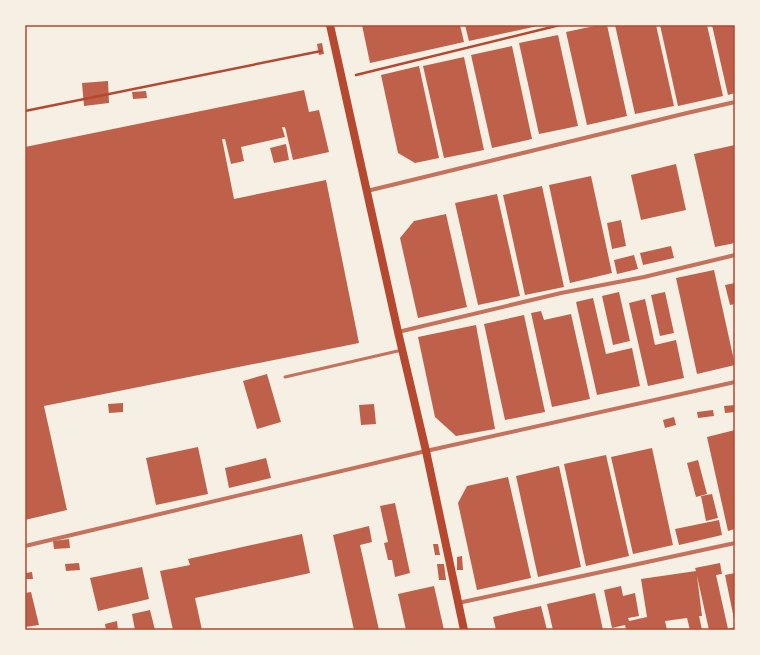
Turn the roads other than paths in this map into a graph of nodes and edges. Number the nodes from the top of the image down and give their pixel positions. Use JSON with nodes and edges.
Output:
{"nodes":[{"id":1,"x":330,"y":25,"type":"edge"},
{"id":2,"x":735,"y":102,"type":"edge"},
{"id":3,"x":367,"y":191,"type":"junction"},
{"id":4,"x":735,"y":255,"type":"edge"},
{"id":5,"x":398,"y":332,"type":"junction"},
{"id":6,"x":402,"y":350,"type":"junction"},
{"id":7,"x":285,"y":377,"type":"dead end"},
{"id":8,"x":735,"y":382,"type":"edge"},
{"id":9,"x":426,"y":451,"type":"junction"},
{"id":10,"x":735,"y":543,"type":"edge"},
{"id":11,"x":25,"y":546,"type":"edge"},
{"id":12,"x":458,"y":603,"type":"junction"},
{"id":13,"x":464,"y":630,"type":"edge"}],
"edges":[{"from":1,"to":3,"type":"main road"},
{"from":2,"to":3,"type":"street"},
{"from":3,"to":5,"type":"main road"},
{"from":4,"to":5,"type":"street"},
{"from":5,"to":6,"type":"main road"},
{"from":6,"to":7,"type":"lane"},
{"from":6,"to":9,"type":"main road"},
{"from":8,"to":9,"type":"street"},
{"from":9,"to":11,"type":"street"},
{"from":9,"to":12,"type":"main road"},
{"from":10,"to":12,"type":"street"},
{"from":12,"to":13,"type":"main road"}]}
